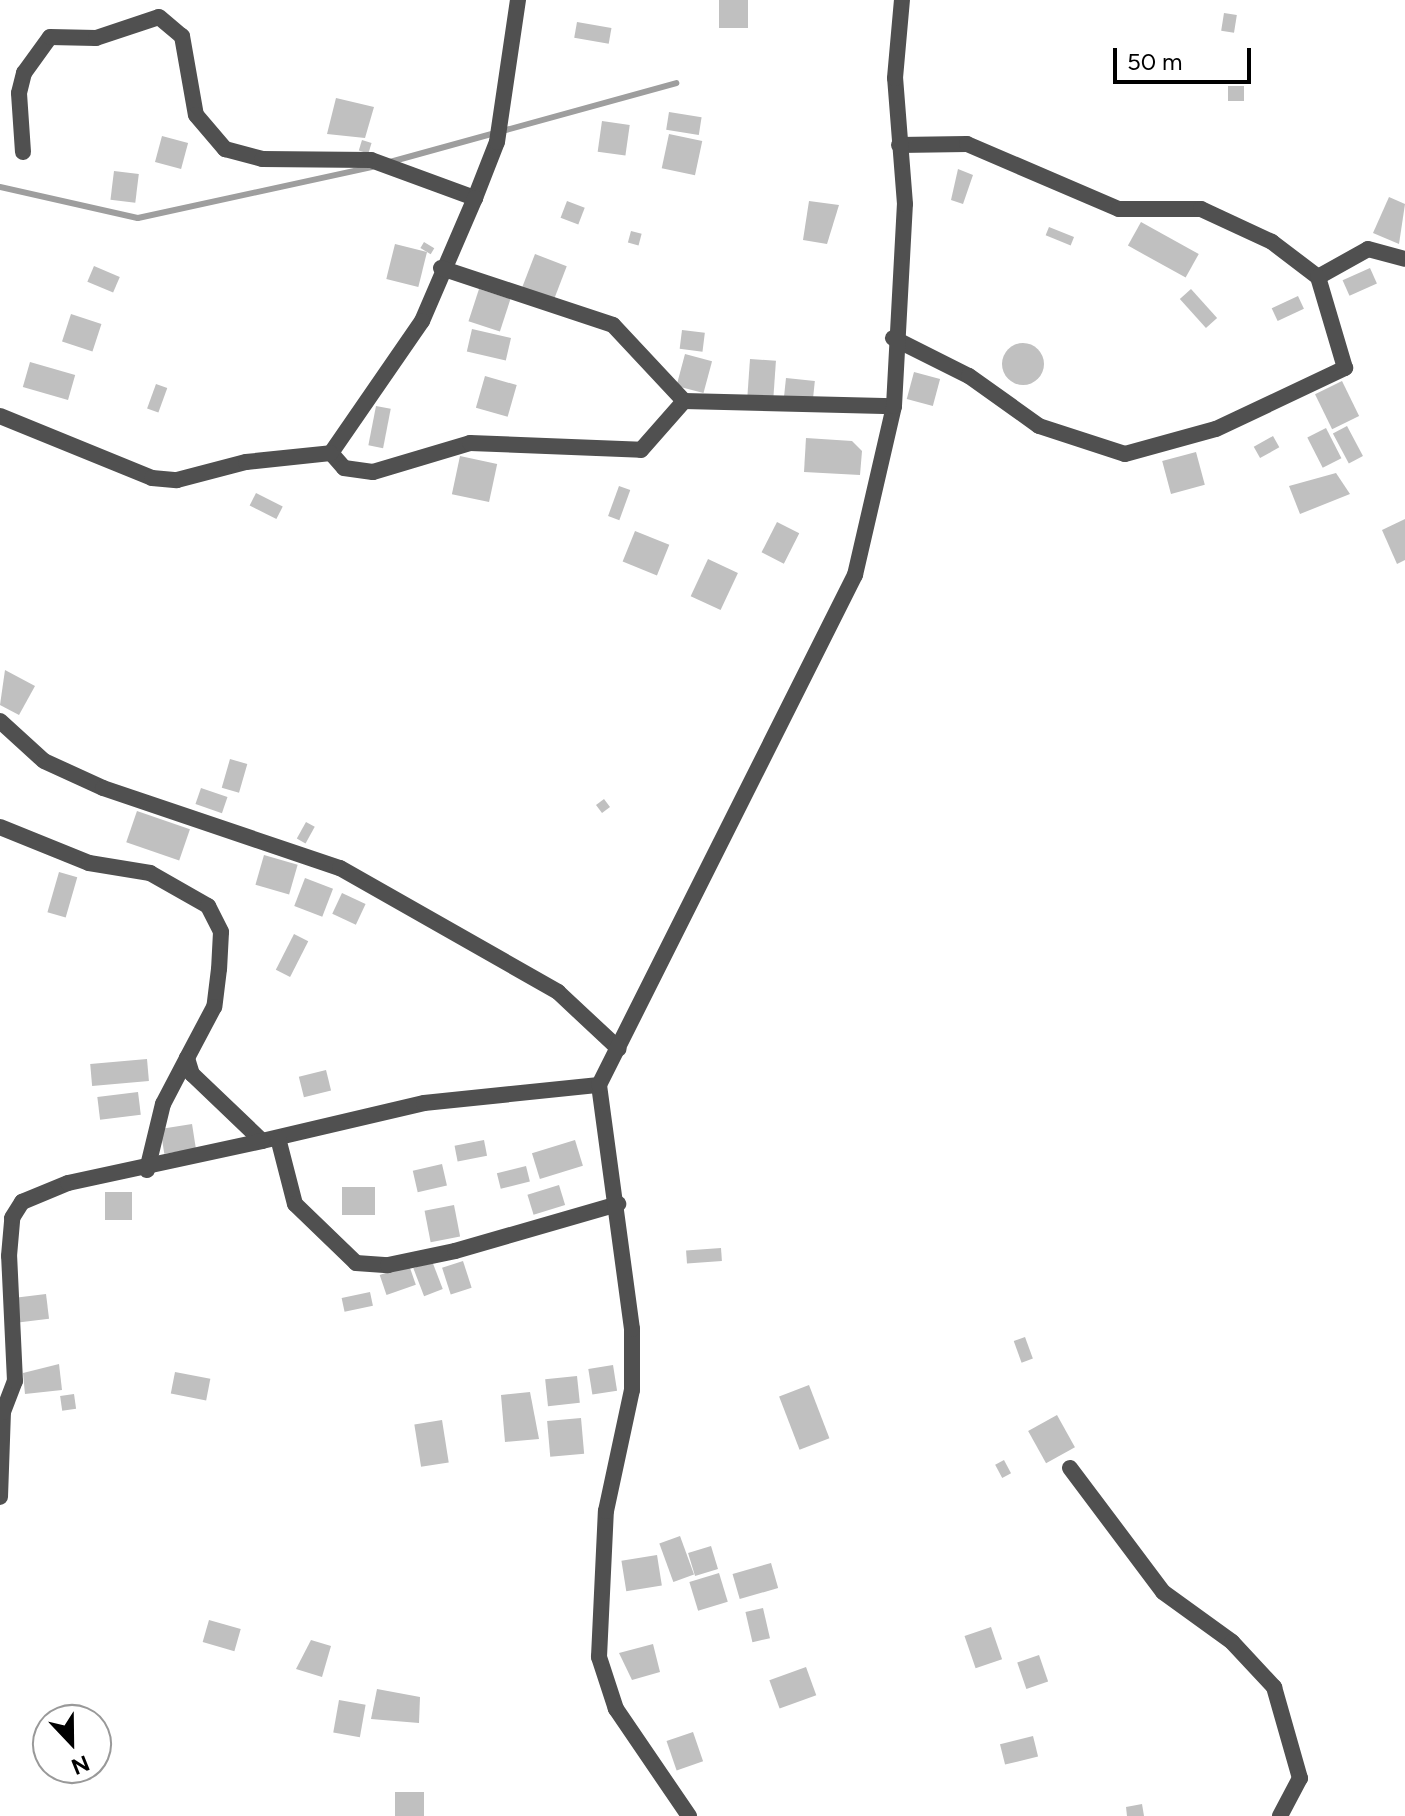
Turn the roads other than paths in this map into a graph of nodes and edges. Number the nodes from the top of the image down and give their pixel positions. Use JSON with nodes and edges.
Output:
{"nodes":[{"id":1,"x":518,"y":0,"type":"edge"},
{"id":2,"x":902,"y":0,"type":"edge"},
{"id":3,"x":899,"y":145,"type":"junction"},
{"id":4,"x":23,"y":152,"type":"dead end"},
{"id":5,"x":475,"y":198,"type":"junction"},
{"id":6,"x":1405,"y":259,"type":"edge"},
{"id":7,"x":441,"y":268,"type":"junction"},
{"id":8,"x":1318,"y":277,"type":"junction"},
{"id":9,"x":893,"y":338,"type":"junction"},
{"id":10,"x":684,"y":401,"type":"junction"},
{"id":11,"x":894,"y":406,"type":"junction"},
{"id":12,"x":0,"y":416,"type":"edge"},
{"id":13,"x":331,"y":453,"type":"junction"},
{"id":14,"x":0,"y":721,"type":"edge"},
{"id":15,"x":0,"y":827,"type":"edge"},
{"id":16,"x":619,"y":1049,"type":"junction"},
{"id":17,"x":187,"y":1058,"type":"junction"},
{"id":18,"x":599,"y":1085,"type":"junction"},
{"id":19,"x":270,"y":1140,"type":"junction"},
{"id":20,"x":147,"y":1170,"type":"junction"},
{"id":21,"x":618,"y":1204,"type":"junction"},
{"id":22,"x":1070,"y":1468,"type":"dead end"},
{"id":23,"x":0,"y":1497,"type":"edge"},
{"id":24,"x":689,"y":1816,"type":"edge"},
{"id":25,"x":1280,"y":1816,"type":"edge"}],
"edges":[{"from":1,"to":5,"type":"street"},
{"from":2,"to":3,"type":"street"},
{"from":3,"to":8,"type":"street"},
{"from":3,"to":9,"type":"street"},
{"from":4,"to":5,"type":"street"},
{"from":5,"to":7,"type":"street"},
{"from":6,"to":8,"type":"street"},
{"from":7,"to":10,"type":"street"},
{"from":7,"to":13,"type":"street"},
{"from":8,"to":9,"type":"street"},
{"from":9,"to":11,"type":"street"},
{"from":10,"to":11,"type":"street"},
{"from":10,"to":13,"type":"street"},
{"from":11,"to":16,"type":"street"},
{"from":12,"to":13,"type":"street"},
{"from":14,"to":16,"type":"street"},
{"from":15,"to":17,"type":"street"},
{"from":16,"to":18,"type":"street"},
{"from":17,"to":19,"type":"street"},
{"from":17,"to":20,"type":"street"},
{"from":18,"to":19,"type":"street"},
{"from":18,"to":21,"type":"street"},
{"from":19,"to":20,"type":"street"},
{"from":19,"to":21,"type":"street"},
{"from":20,"to":23,"type":"street"},
{"from":21,"to":24,"type":"street"},
{"from":22,"to":25,"type":"street"}]}
